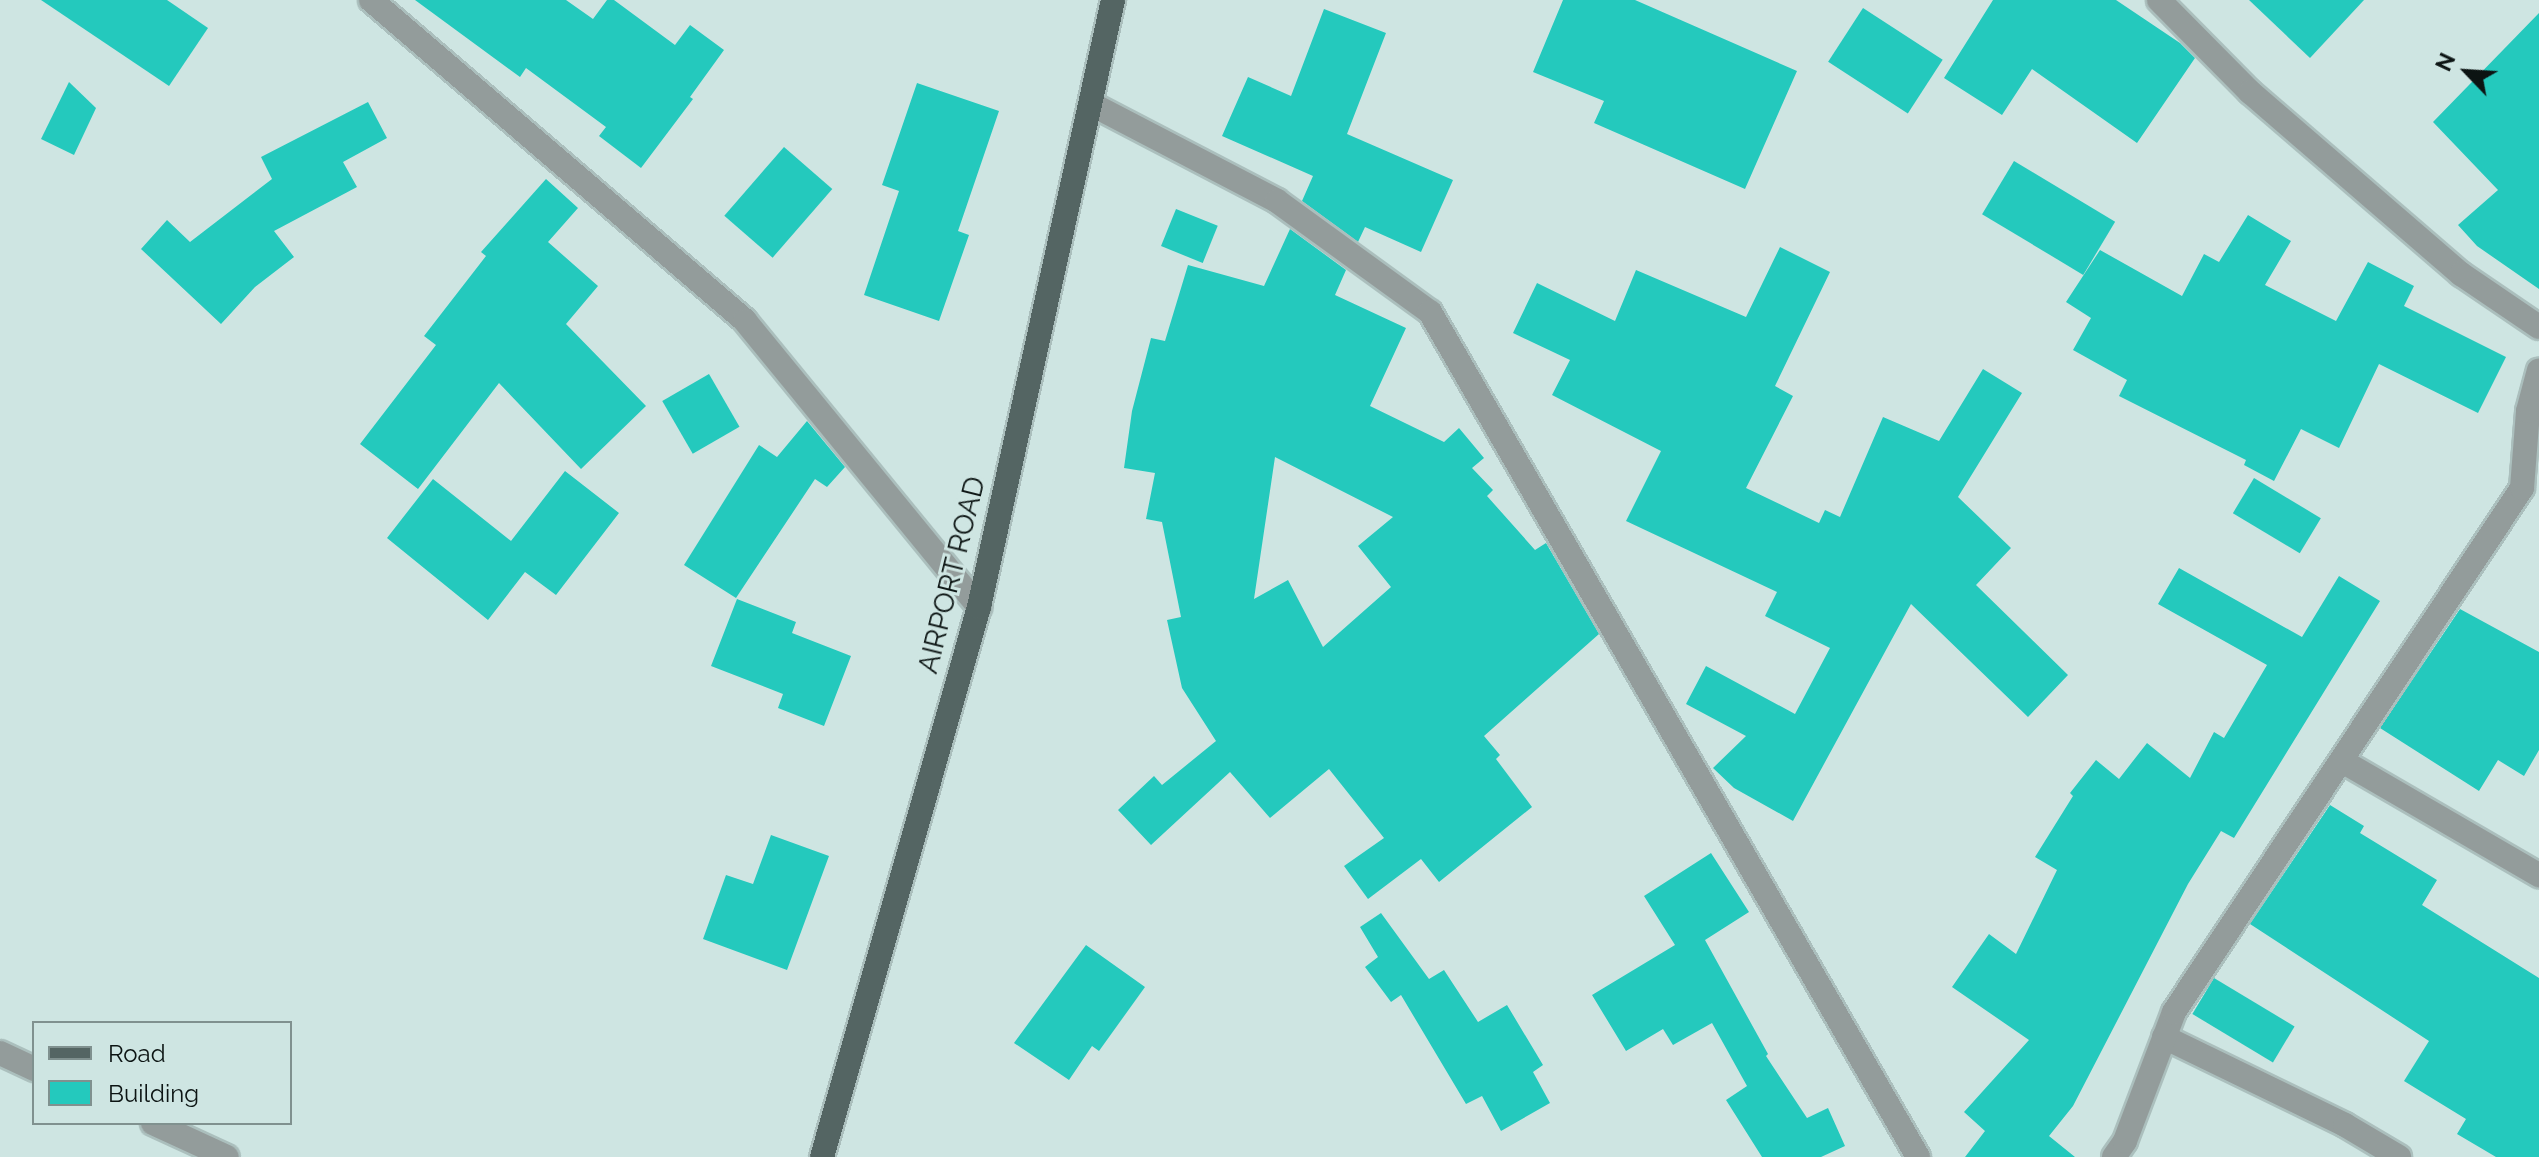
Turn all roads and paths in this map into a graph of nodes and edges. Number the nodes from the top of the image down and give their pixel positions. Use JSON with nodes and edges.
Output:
{"nodes":[{"id":1,"x":371,"y":0,"type":"edge"},
{"id":2,"x":1113,"y":0,"type":"edge"},
{"id":3,"x":2159,"y":0,"type":"edge"},
{"id":4,"x":1091,"y":104,"type":"junction"},
{"id":5,"x":2539,"y":327,"type":"edge"},
{"id":6,"x":2539,"y":370,"type":"edge"},
{"id":7,"x":2531,"y":492,"type":"edge"},
{"id":8,"x":979,"y":607,"type":"junction"},
{"id":9,"x":2342,"y":761,"type":"junction"},
{"id":10,"x":2539,"y":875,"type":"edge"},
{"id":11,"x":2164,"y":1037,"type":"junction"},
{"id":12,"x":0,"y":1053,"type":"edge"},
{"id":13,"x":32,"y":1068,"type":"edge"},
{"id":14,"x":157,"y":1125,"type":"edge"},
{"id":15,"x":227,"y":1157,"type":"edge"},
{"id":16,"x":822,"y":1157,"type":"edge"},
{"id":17,"x":1918,"y":1157,"type":"edge"},
{"id":18,"x":2114,"y":1157,"type":"edge"},
{"id":19,"x":2399,"y":1157,"type":"edge"}],
"edges":[{"from":1,"to":8,"type":"street"},
{"from":2,"to":4,"type":"main road","name":"AIRPORT ROAD"},
{"from":3,"to":5,"type":"street"},
{"from":4,"to":8,"type":"main road","name":"AIRPORT ROAD"},
{"from":4,"to":17,"type":"street"},
{"from":6,"to":7,"type":"street"},
{"from":7,"to":9,"type":"street"},
{"from":8,"to":16,"type":"main road","name":"AIRPORT ROAD"},
{"from":9,"to":10,"type":"street"},
{"from":9,"to":11,"type":"street"},
{"from":11,"to":18,"type":"street"},
{"from":11,"to":19,"type":"street"},
{"from":12,"to":13,"type":"street"},
{"from":14,"to":15,"type":"street"}]}
